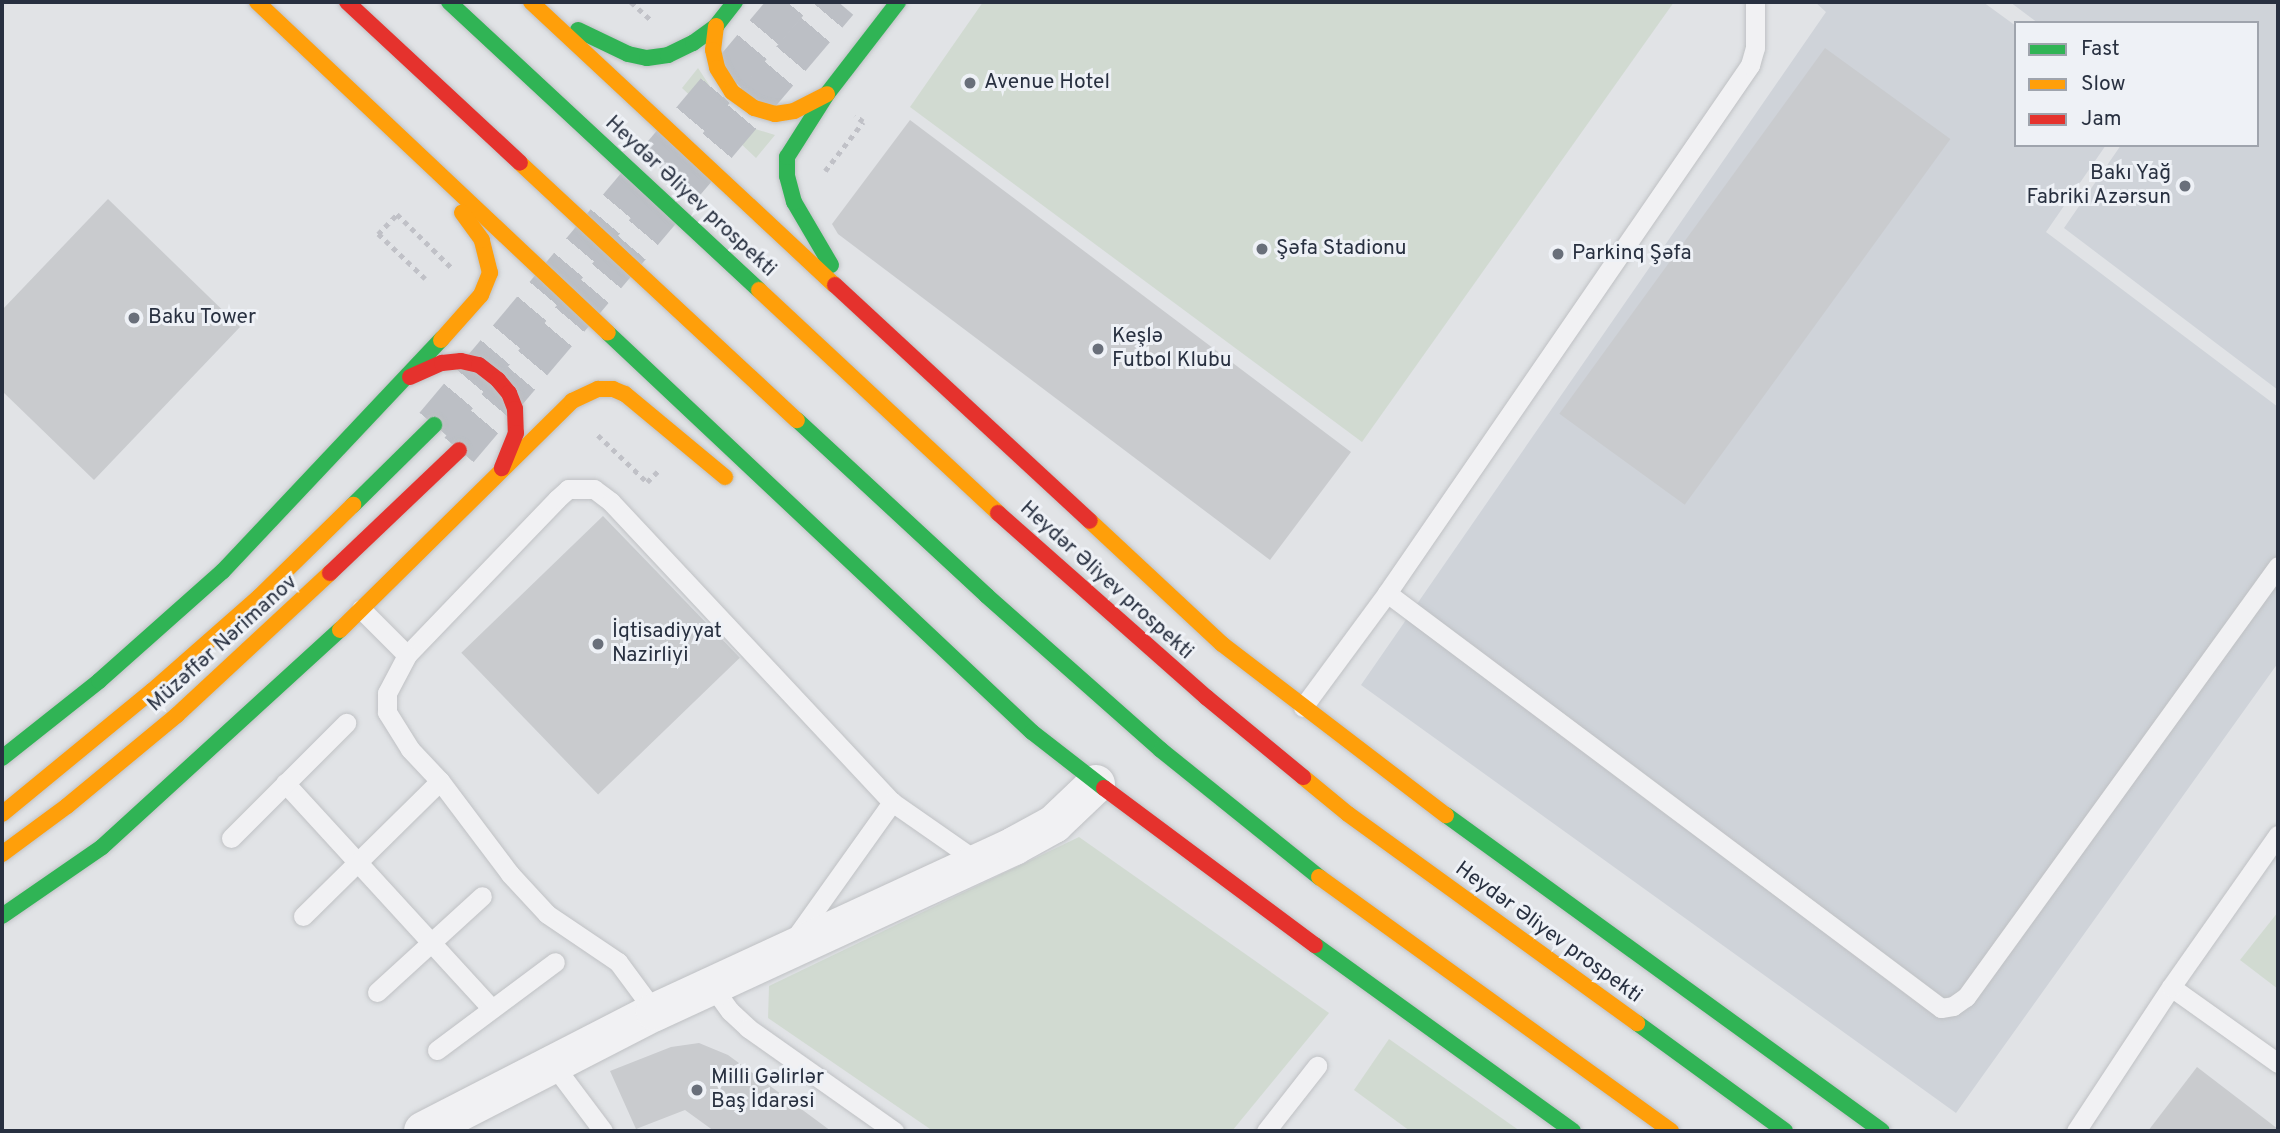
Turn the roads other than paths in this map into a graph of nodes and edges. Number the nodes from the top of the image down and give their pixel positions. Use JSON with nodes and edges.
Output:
{"nodes":[{"id":1,"x":257,"y":2,"type":"edge"},
{"id":2,"x":347,"y":2,"type":"edge"},
{"id":3,"x":450,"y":2,"type":"edge"},
{"id":4,"x":531,"y":2,"type":"edge"},
{"id":5,"x":735,"y":2,"type":"edge"},
{"id":6,"x":898,"y":2,"type":"edge"},
{"id":7,"x":1755,"y":2,"type":"edge"},
{"id":8,"x":544,"y":14,"type":"junction"},
{"id":9,"x":716,"y":26,"type":"junction"},
{"id":10,"x":827,"y":94,"type":"junction"},
{"id":11,"x":431,"y":167,"type":"junction"},
{"id":12,"x":861,"y":311,"type":"junction"},
{"id":13,"x":406,"y":379,"type":"junction"},
{"id":14,"x":434,"y":425,"type":"tunnel mouth"},
{"id":15,"x":459,"y":450,"type":"tunnel mouth"},
{"id":16,"x":498,"y":476,"type":"junction"},
{"id":17,"x":733,"y":483,"type":"dead end"},
{"id":18,"x":818,"y":554,"type":"dead end"},
{"id":19,"x":2278,"y":566,"type":"edge"},
{"id":20,"x":1387,"y":593,"type":"junction"},
{"id":21,"x":361,"y":609,"type":"junction"},
{"id":22,"x":407,"y":655,"type":"junction"},
{"id":23,"x":1303,"y":707,"type":"junction"},
{"id":24,"x":346,"y":723,"type":"dead end"},
{"id":25,"x":1032,"y":732,"type":"junction"},
{"id":26,"x":2,"y":758,"type":"edge"},
{"id":27,"x":440,"y":781,"type":"junction"},
{"id":28,"x":285,"y":783,"type":"junction"},
{"id":29,"x":1096,"y":784,"type":"junction"},
{"id":30,"x":892,"y":802,"type":"junction"},
{"id":31,"x":2,"y":814,"type":"edge"},
{"id":32,"x":2278,"y":835,"type":"edge"},
{"id":33,"x":231,"y":838,"type":"dead end"},
{"id":34,"x":2,"y":854,"type":"edge"},
{"id":35,"x":359,"y":861,"type":"junction"},
{"id":36,"x":978,"y":862,"type":"junction"},
{"id":37,"x":482,"y":896,"type":"dead end"},
{"id":38,"x":2,"y":916,"type":"edge"},
{"id":39,"x":303,"y":916,"type":"dead end"},
{"id":40,"x":433,"y":943,"type":"junction"},
{"id":41,"x":785,"y":951,"type":"junction"},
{"id":42,"x":555,"y":962,"type":"dead end"},
{"id":43,"x":711,"y":985,"type":"junction"},
{"id":44,"x":2171,"y":987,"type":"junction"},
{"id":45,"x":377,"y":992,"type":"dead end"},
{"id":46,"x":492,"y":1009,"type":"junction"},
{"id":47,"x":654,"y":1012,"type":"junction"},
{"id":48,"x":437,"y":1050,"type":"dead end"},
{"id":49,"x":552,"y":1063,"type":"junction"},
{"id":50,"x":2278,"y":1063,"type":"edge"},
{"id":51,"x":1318,"y":1066,"type":"dead end"},
{"id":52,"x":423,"y":1131,"type":"edge"},
{"id":53,"x":603,"y":1131,"type":"edge"},
{"id":54,"x":894,"y":1131,"type":"edge"},
{"id":55,"x":1266,"y":1131,"type":"edge"},
{"id":56,"x":1573,"y":1131,"type":"edge"},
{"id":57,"x":1671,"y":1131,"type":"edge"},
{"id":58,"x":1785,"y":1131,"type":"edge"},
{"id":59,"x":1882,"y":1131,"type":"edge"},
{"id":60,"x":2076,"y":1131,"type":"edge"}],
"edges":[{"from":1,"to":11,"type":"main road"},
{"from":2,"to":57,"type":"main road"},
{"from":3,"to":58,"type":"main road","name":"Heydər Əliyev prospekti"},
{"from":4,"to":8,"type":"main road"},
{"from":5,"to":9,"type":"main road"},
{"from":6,"to":10,"type":"main road"},
{"from":7,"to":20,"type":"lane"},
{"from":8,"to":9,"type":"main road"},
{"from":8,"to":12,"type":"main road"},
{"from":9,"to":10,"type":"main road"},
{"from":10,"to":12,"type":"main road"},
{"from":11,"to":13,"type":"main road"},
{"from":11,"to":25,"type":"main road"},
{"from":12,"to":23,"type":"main road"},
{"from":13,"to":16,"type":"main road"},
{"from":13,"to":26,"type":"main road"},
{"from":14,"to":31,"type":"main road"},
{"from":15,"to":34,"type":"main road","name":"Müzəffər Nərimanov"},
{"from":16,"to":17,"type":"main road"},
{"from":16,"to":21,"type":"main road"},
{"from":18,"to":25,"type":"main road"},
{"from":19,"to":20,"type":"lane"},
{"from":20,"to":23,"type":"lane"},
{"from":21,"to":22,"type":"lane"},
{"from":21,"to":38,"type":"main road"},
{"from":22,"to":27,"type":"lane"},
{"from":22,"to":30,"type":"lane"},
{"from":23,"to":59,"type":"main road"},
{"from":24,"to":28,"type":"lane"},
{"from":25,"to":29,"type":"main road"},
{"from":27,"to":35,"type":"lane"},
{"from":27,"to":47,"type":"lane"},
{"from":28,"to":33,"type":"lane"},
{"from":28,"to":35,"type":"lane"},
{"from":29,"to":36,"type":"street"},
{"from":29,"to":56,"type":"main road"},
{"from":30,"to":36,"type":"lane"},
{"from":30,"to":41,"type":"lane"},
{"from":32,"to":44,"type":"lane"},
{"from":35,"to":39,"type":"lane"},
{"from":35,"to":40,"type":"lane"},
{"from":36,"to":41,"type":"street"},
{"from":37,"to":40,"type":"lane"},
{"from":40,"to":45,"type":"lane"},
{"from":40,"to":46,"type":"lane"},
{"from":41,"to":43,"type":"street"},
{"from":42,"to":46,"type":"lane"},
{"from":43,"to":47,"type":"street"},
{"from":43,"to":54,"type":"lane"},
{"from":44,"to":50,"type":"lane"},
{"from":44,"to":60,"type":"lane"},
{"from":46,"to":48,"type":"lane"},
{"from":47,"to":49,"type":"street"},
{"from":49,"to":52,"type":"street"},
{"from":49,"to":53,"type":"lane"},
{"from":51,"to":55,"type":"lane"}]}
